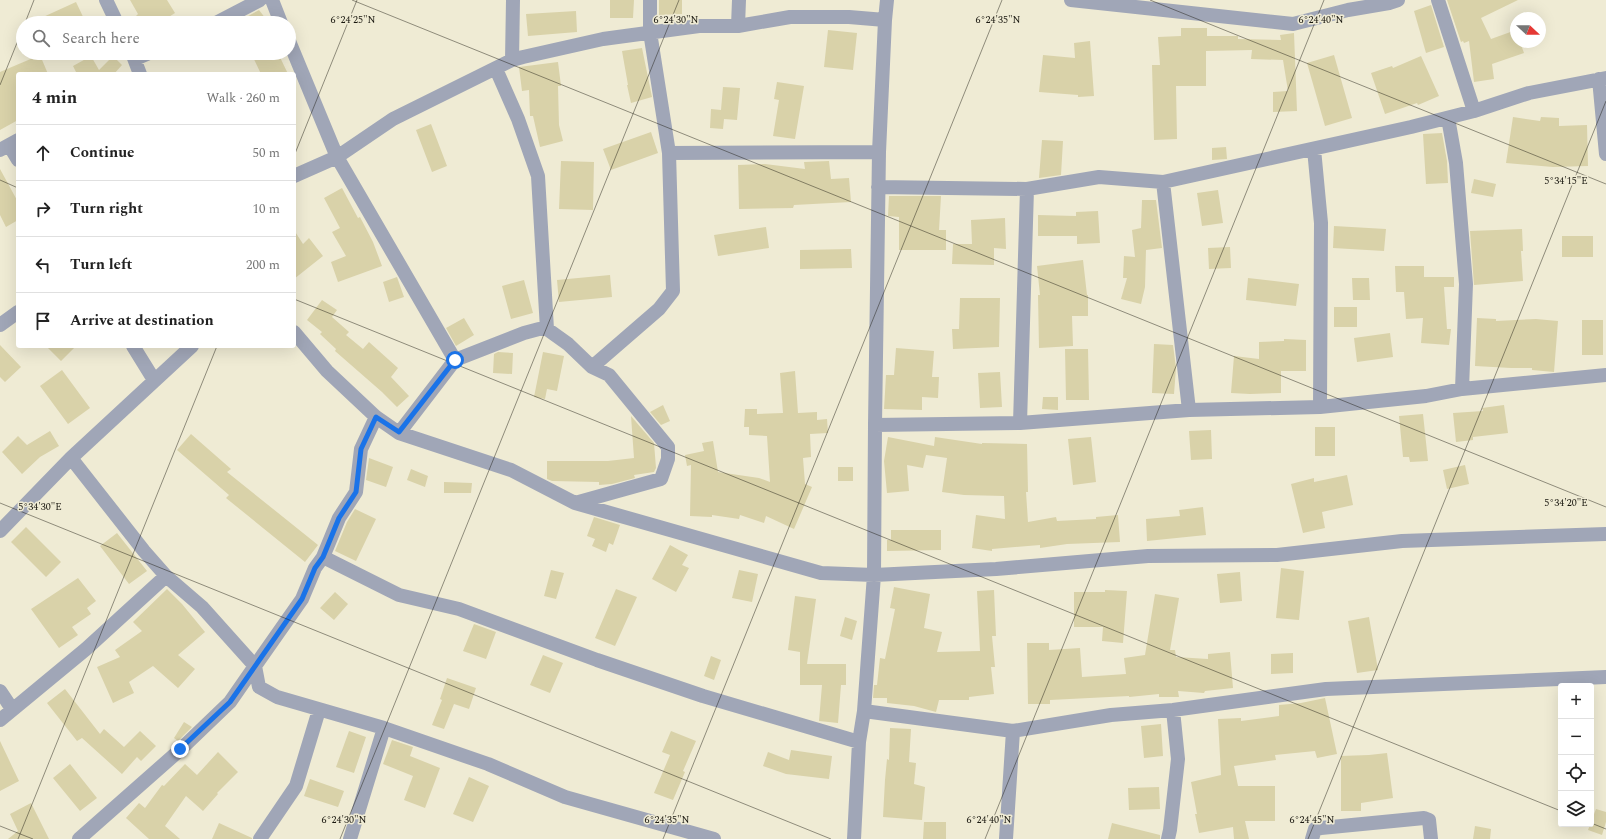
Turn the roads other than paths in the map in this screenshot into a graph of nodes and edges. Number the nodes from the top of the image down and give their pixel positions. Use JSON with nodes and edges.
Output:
{"nodes":[{"id":1,"x":106,"y":0,"type":"edge"},
{"id":2,"x":260,"y":0,"type":"edge"},
{"id":3,"x":272,"y":0,"type":"edge"},
{"id":4,"x":513,"y":0,"type":"edge"},
{"id":5,"x":650,"y":0,"type":"edge"},
{"id":6,"x":739,"y":0,"type":"edge"},
{"id":7,"x":887,"y":0,"type":"edge"},
{"id":8,"x":1071,"y":0,"type":"edge"},
{"id":9,"x":1398,"y":0,"type":"edge"},
{"id":10,"x":1438,"y":0,"type":"edge"},
{"id":11,"x":1346,"y":5,"type":"edge"},
{"id":12,"x":114,"y":16,"type":"edge"},
{"id":13,"x":229,"y":16,"type":"edge"},
{"id":14,"x":279,"y":16,"type":"edge"},
{"id":15,"x":885,"y":20,"type":"junction"},
{"id":16,"x":738,"y":26,"type":"junction"},
{"id":17,"x":650,"y":32,"type":"junction"},
{"id":18,"x":296,"y":58,"type":"edge"},
{"id":19,"x":135,"y":60,"type":"edge"},
{"id":20,"x":512,"y":60,"type":"junction"},
{"id":21,"x":496,"y":69,"type":"junction"},
{"id":22,"x":139,"y":72,"type":"edge"},
{"id":23,"x":1603,"y":78,"type":"edge"},
{"id":24,"x":1474,"y":111,"type":"junction"},
{"id":25,"x":1448,"y":118,"type":"junction"},
{"id":26,"x":9,"y":145,"type":"edge"},
{"id":27,"x":1314,"y":149,"type":"junction"},
{"id":28,"x":879,"y":152,"type":"junction"},
{"id":29,"x":669,"y":153,"type":"junction"},
{"id":30,"x":1606,"y":154,"type":"edge"},
{"id":31,"x":16,"y":157,"type":"edge"},
{"id":32,"x":337,"y":157,"type":"junction"},
{"id":33,"x":296,"y":175,"type":"edge"},
{"id":34,"x":1163,"y":182,"type":"junction"},
{"id":35,"x":878,"y":187,"type":"junction"},
{"id":36,"x":1027,"y":190,"type":"junction"},
{"id":37,"x":16,"y":313,"type":"edge"},
{"id":38,"x":0,"y":325,"type":"edge"},
{"id":39,"x":547,"y":330,"type":"junction"},
{"id":40,"x":296,"y":334,"type":"edge"},
{"id":41,"x":134,"y":348,"type":"edge"},
{"id":42,"x":190,"y":348,"type":"edge"},
{"id":43,"x":455,"y":360,"type":"junction"},
{"id":44,"x":592,"y":367,"type":"junction"},
{"id":45,"x":1606,"y":375,"type":"edge"},
{"id":46,"x":154,"y":380,"type":"junction"},
{"id":47,"x":1462,"y":389,"type":"junction"},
{"id":48,"x":1320,"y":407,"type":"junction"},
{"id":49,"x":1188,"y":410,"type":"junction"},
{"id":50,"x":376,"y":417,"type":"junction"},
{"id":51,"x":1020,"y":423,"type":"junction"},
{"id":52,"x":874,"y":425,"type":"junction"},
{"id":53,"x":399,"y":432,"type":"junction"},
{"id":54,"x":70,"y":458,"type":"junction"},
{"id":55,"x":575,"y":503,"type":"junction"},
{"id":56,"x":0,"y":531,"type":"edge"},
{"id":57,"x":1606,"y":534,"type":"edge"},
{"id":58,"x":323,"y":557,"type":"junction"},
{"id":59,"x":874,"y":575,"type":"junction"},
{"id":60,"x":166,"y":576,"type":"junction"},
{"id":61,"x":256,"y":666,"type":"junction"},
{"id":62,"x":1606,"y":677,"type":"edge"},
{"id":63,"x":0,"y":691,"type":"edge"},
{"id":64,"x":12,"y":709,"type":"junction"},
{"id":65,"x":319,"y":710,"type":"junction"},
{"id":66,"x":1173,"y":710,"type":"junction"},
{"id":67,"x":864,"y":711,"type":"junction"},
{"id":68,"x":0,"y":720,"type":"edge"},
{"id":69,"x":384,"y":728,"type":"junction"},
{"id":70,"x":1013,"y":731,"type":"junction"},
{"id":71,"x":859,"y":742,"type":"junction"},
{"id":72,"x":79,"y":839,"type":"edge"},
{"id":73,"x":260,"y":839,"type":"edge"},
{"id":74,"x":350,"y":839,"type":"edge"},
{"id":75,"x":714,"y":839,"type":"edge"},
{"id":76,"x":854,"y":839,"type":"edge"},
{"id":77,"x":1006,"y":839,"type":"edge"},
{"id":78,"x":1168,"y":839,"type":"edge"},
{"id":79,"x":1312,"y":839,"type":"edge"},
{"id":80,"x":1431,"y":839,"type":"edge"}],
"edges":[{"from":1,"to":12,"type":"street"},
{"from":2,"to":13,"type":"street"},
{"from":3,"to":14,"type":"street"},
{"from":4,"to":20,"type":"street"},
{"from":5,"to":17,"type":"street"},
{"from":6,"to":16,"type":"street"},
{"from":7,"to":15,"type":"street"},
{"from":8,"to":11,"type":"street"},
{"from":9,"to":11,"type":"street"},
{"from":10,"to":24,"type":"street"},
{"from":15,"to":16,"type":"street"},
{"from":15,"to":28,"type":"street"},
{"from":16,"to":17,"type":"street"},
{"from":17,"to":20,"type":"street"},
{"from":17,"to":29,"type":"street"},
{"from":18,"to":32,"type":"street"},
{"from":19,"to":22,"type":"street"},
{"from":20,"to":21,"type":"street"},
{"from":21,"to":32,"type":"street"},
{"from":21,"to":39,"type":"street"},
{"from":23,"to":24,"type":"street"},
{"from":23,"to":30,"type":"street"},
{"from":24,"to":25,"type":"street"},
{"from":25,"to":27,"type":"street"},
{"from":25,"to":47,"type":"street"},
{"from":26,"to":31,"type":"street"},
{"from":27,"to":34,"type":"street"},
{"from":27,"to":48,"type":"street"},
{"from":28,"to":29,"type":"street"},
{"from":28,"to":35,"type":"street"},
{"from":29,"to":44,"type":"street"},
{"from":32,"to":33,"type":"street"},
{"from":32,"to":43,"type":"street"},
{"from":34,"to":36,"type":"street"},
{"from":34,"to":49,"type":"street"},
{"from":35,"to":36,"type":"street"},
{"from":35,"to":52,"type":"street"},
{"from":36,"to":51,"type":"street"},
{"from":37,"to":38,"type":"street"},
{"from":39,"to":43,"type":"street"},
{"from":39,"to":44,"type":"street"},
{"from":40,"to":50,"type":"street"},
{"from":41,"to":46,"type":"street"},
{"from":42,"to":46,"type":"street"},
{"from":43,"to":53,"type":"street"},
{"from":44,"to":55,"type":"street"},
{"from":45,"to":47,"type":"street"},
{"from":46,"to":54,"type":"street"},
{"from":47,"to":48,"type":"street"},
{"from":48,"to":49,"type":"street"},
{"from":49,"to":51,"type":"street"},
{"from":50,"to":53,"type":"street"},
{"from":50,"to":58,"type":"street"},
{"from":51,"to":52,"type":"street"},
{"from":52,"to":59,"type":"street"},
{"from":53,"to":55,"type":"street"},
{"from":54,"to":56,"type":"street"},
{"from":54,"to":60,"type":"street"},
{"from":55,"to":59,"type":"street"},
{"from":57,"to":59,"type":"street"},
{"from":58,"to":61,"type":"street"},
{"from":58,"to":71,"type":"street"},
{"from":59,"to":67,"type":"street"},
{"from":60,"to":61,"type":"street"},
{"from":60,"to":64,"type":"street"},
{"from":61,"to":65,"type":"street"},
{"from":61,"to":72,"type":"street"},
{"from":62,"to":66,"type":"street"},
{"from":63,"to":64,"type":"street"},
{"from":64,"to":68,"type":"street"},
{"from":65,"to":69,"type":"street"},
{"from":65,"to":73,"type":"street"},
{"from":66,"to":70,"type":"street"},
{"from":66,"to":78,"type":"street"},
{"from":67,"to":70,"type":"street"},
{"from":67,"to":71,"type":"street"},
{"from":69,"to":74,"type":"street"},
{"from":69,"to":75,"type":"street"},
{"from":70,"to":77,"type":"street"},
{"from":71,"to":76,"type":"street"},
{"from":79,"to":80,"type":"street"}]}
